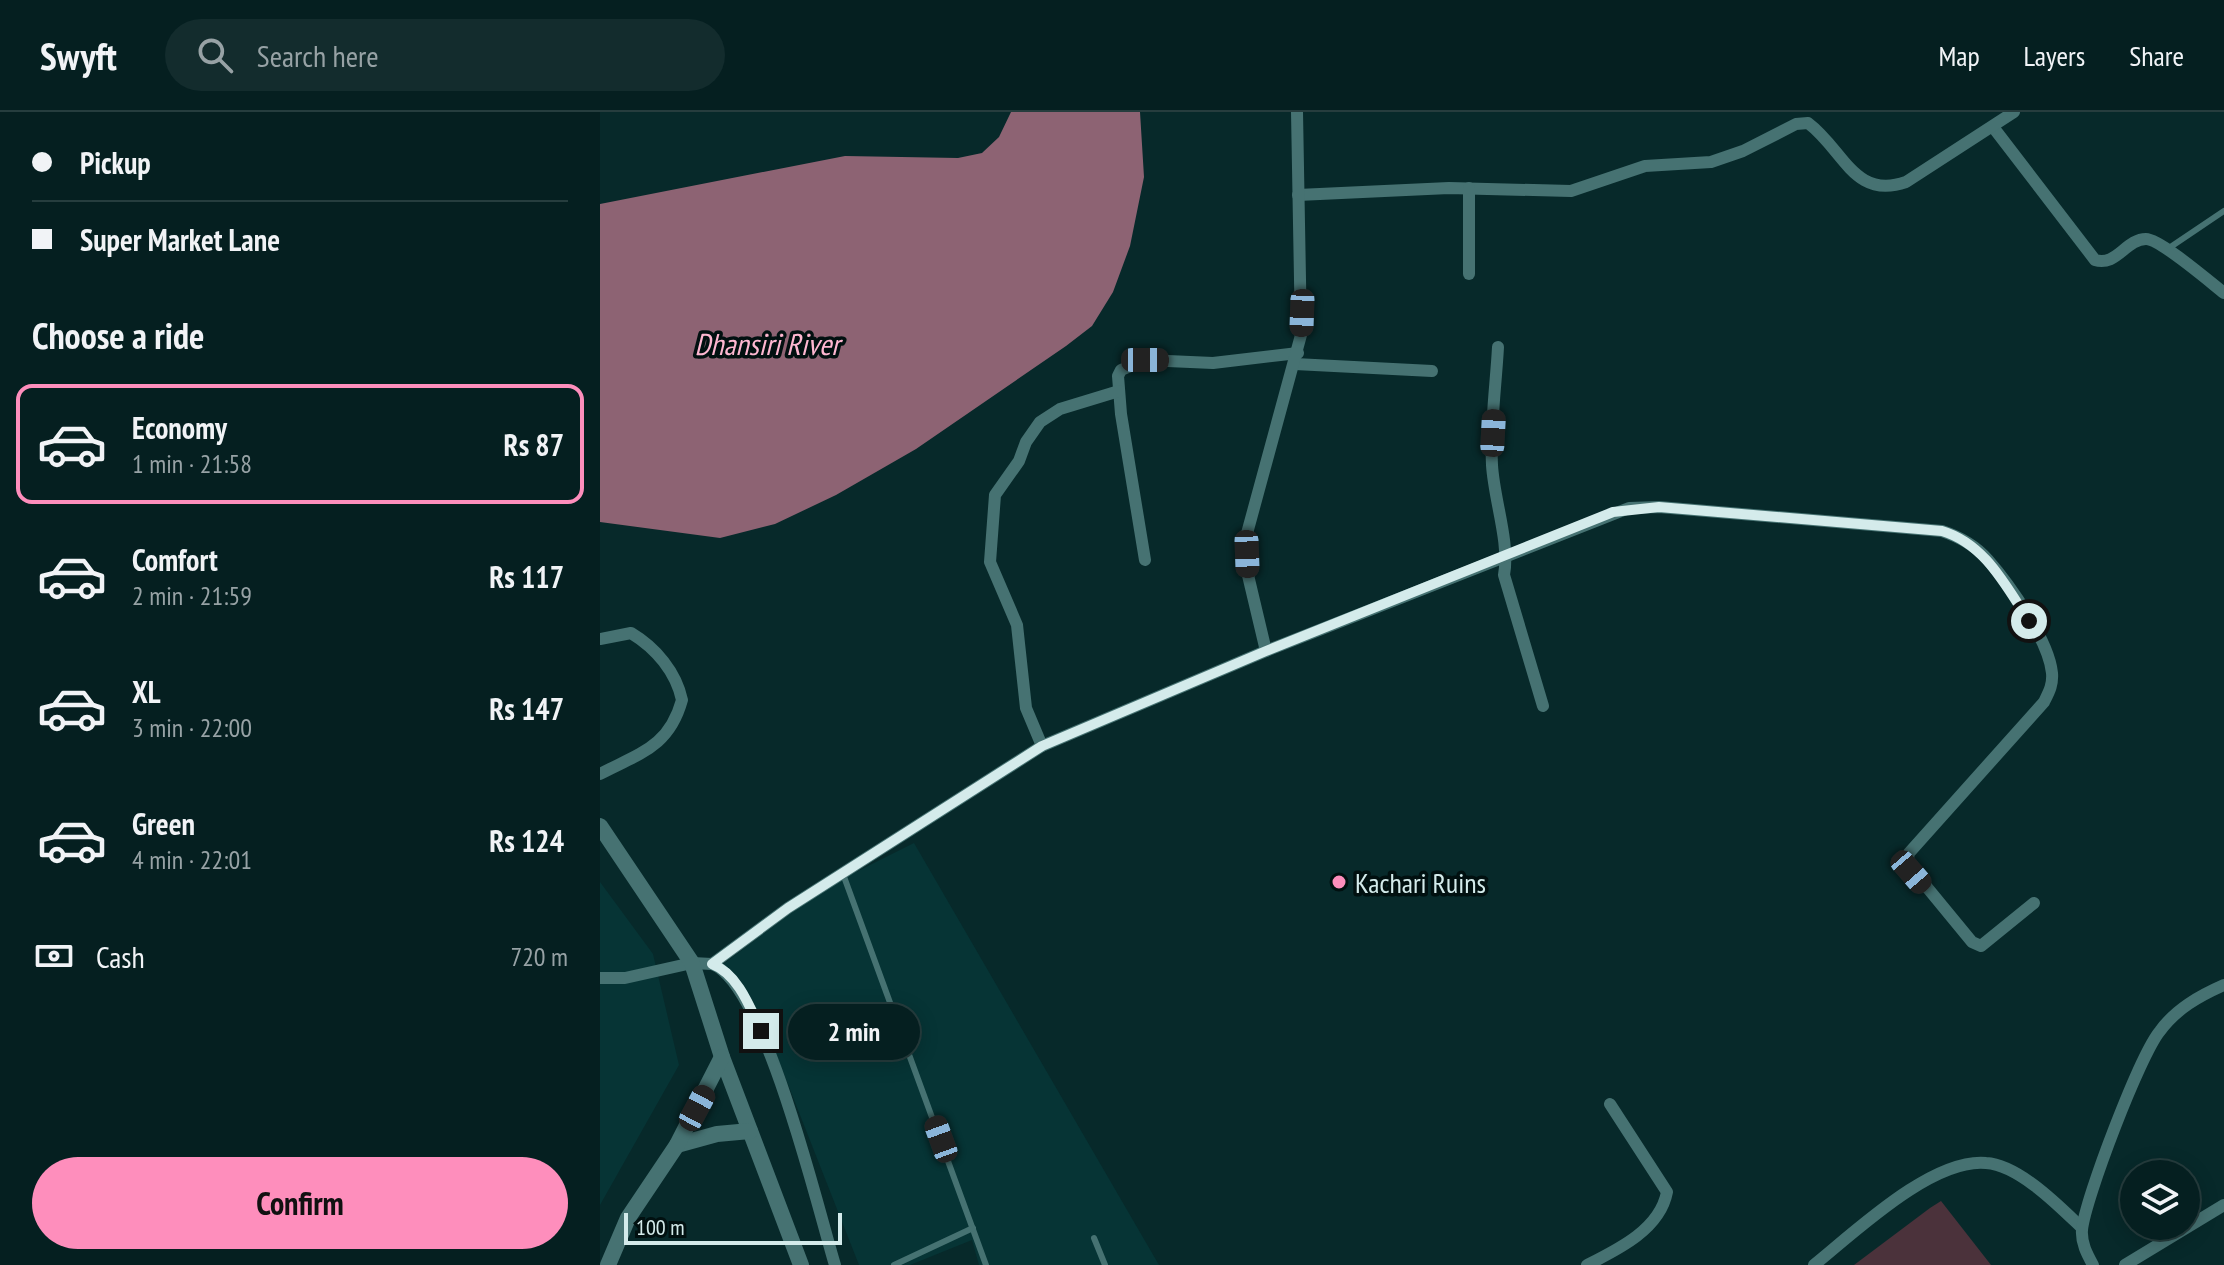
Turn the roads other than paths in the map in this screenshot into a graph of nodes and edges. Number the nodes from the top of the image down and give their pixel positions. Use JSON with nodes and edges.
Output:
{"nodes":[{"id":1,"x":1297,"y":112,"type":"edge"},
{"id":2,"x":2014,"y":112,"type":"edge"},
{"id":3,"x":1993,"y":127,"type":"junction"},
{"id":4,"x":1469,"y":188,"type":"junction"},
{"id":5,"x":1298,"y":195,"type":"junction"},
{"id":6,"x":2224,"y":211,"type":"edge"},
{"id":7,"x":2166,"y":250,"type":"junction"},
{"id":8,"x":1469,"y":274,"type":"dead end"},
{"id":9,"x":2224,"y":293,"type":"edge"},
{"id":10,"x":1498,"y":347,"type":"dead end"},
{"id":11,"x":1296,"y":358,"type":"junction"},
{"id":12,"x":1432,"y":371,"type":"dead end"},
{"id":13,"x":1119,"y":391,"type":"junction"},
{"id":14,"x":1507,"y":557,"type":"junction"},
{"id":15,"x":1145,"y":560,"type":"dead end"},
{"id":16,"x":600,"y":639,"type":"edge"},
{"id":17,"x":1266,"y":651,"type":"junction"},
{"id":18,"x":1543,"y":706,"type":"dead end"},
{"id":19,"x":1042,"y":746,"type":"junction"},
{"id":20,"x":600,"y":774,"type":"edge"},
{"id":21,"x":600,"y":826,"type":"edge"},
{"id":22,"x":843,"y":872,"type":"junction"},
{"id":23,"x":2034,"y":903,"type":"dead end"},
{"id":24,"x":692,"y":963,"type":"junction"},
{"id":25,"x":712,"y":964,"type":"junction"},
{"id":26,"x":600,"y":978,"type":"edge"},
{"id":27,"x":2224,"y":985,"type":"edge"},
{"id":28,"x":722,"y":1057,"type":"junction"},
{"id":29,"x":1610,"y":1104,"type":"dead end"},
{"id":30,"x":750,"y":1131,"type":"junction"},
{"id":31,"x":677,"y":1145,"type":"junction"},
{"id":32,"x":2224,"y":1205,"type":"edge"},
{"id":33,"x":973,"y":1228,"type":"junction"},
{"id":34,"x":2082,"y":1228,"type":"junction"},
{"id":35,"x":1094,"y":1238,"type":"dead end"},
{"id":36,"x":608,"y":1265,"type":"edge"},
{"id":37,"x":801,"y":1265,"type":"edge"},
{"id":38,"x":835,"y":1265,"type":"edge"},
{"id":39,"x":894,"y":1265,"type":"edge"},
{"id":40,"x":986,"y":1265,"type":"edge"},
{"id":41,"x":1105,"y":1265,"type":"edge"},
{"id":42,"x":1587,"y":1265,"type":"edge"},
{"id":43,"x":1814,"y":1265,"type":"edge"},
{"id":44,"x":2093,"y":1265,"type":"edge"},
{"id":45,"x":2125,"y":1265,"type":"edge"}],
"edges":[{"from":1,"to":5,"type":"street"},
{"from":2,"to":3,"type":"street"},
{"from":3,"to":4,"type":"street"},
{"from":3,"to":7,"type":"street"},
{"from":4,"to":5,"type":"street"},
{"from":4,"to":8,"type":"street"},
{"from":5,"to":11,"type":"street"},
{"from":6,"to":7,"type":"lane"},
{"from":7,"to":9,"type":"street"},
{"from":10,"to":14,"type":"street"},
{"from":11,"to":12,"type":"street"},
{"from":11,"to":13,"type":"street"},
{"from":11,"to":17,"type":"street"},
{"from":13,"to":15,"type":"street"},
{"from":13,"to":19,"type":"street"},
{"from":14,"to":17,"type":"street"},
{"from":14,"to":18,"type":"street"},
{"from":14,"to":23,"type":"street"},
{"from":16,"to":20,"type":"street"},
{"from":17,"to":19,"type":"street"},
{"from":19,"to":22,"type":"street"},
{"from":21,"to":24,"type":"main road"},
{"from":22,"to":25,"type":"street"},
{"from":22,"to":33,"type":"lane"},
{"from":24,"to":25,"type":"street"},
{"from":24,"to":26,"type":"street"},
{"from":24,"to":28,"type":"main road"},
{"from":25,"to":38,"type":"street"},
{"from":27,"to":34,"type":"street"},
{"from":28,"to":30,"type":"main road"},
{"from":28,"to":31,"type":"main road"},
{"from":29,"to":42,"type":"street"},
{"from":30,"to":31,"type":"main road"},
{"from":30,"to":37,"type":"main road"},
{"from":31,"to":36,"type":"main road"},
{"from":32,"to":45,"type":"street"},
{"from":33,"to":39,"type":"lane"},
{"from":33,"to":40,"type":"lane"},
{"from":34,"to":43,"type":"street"},
{"from":34,"to":44,"type":"street"},
{"from":35,"to":41,"type":"lane"}]}
